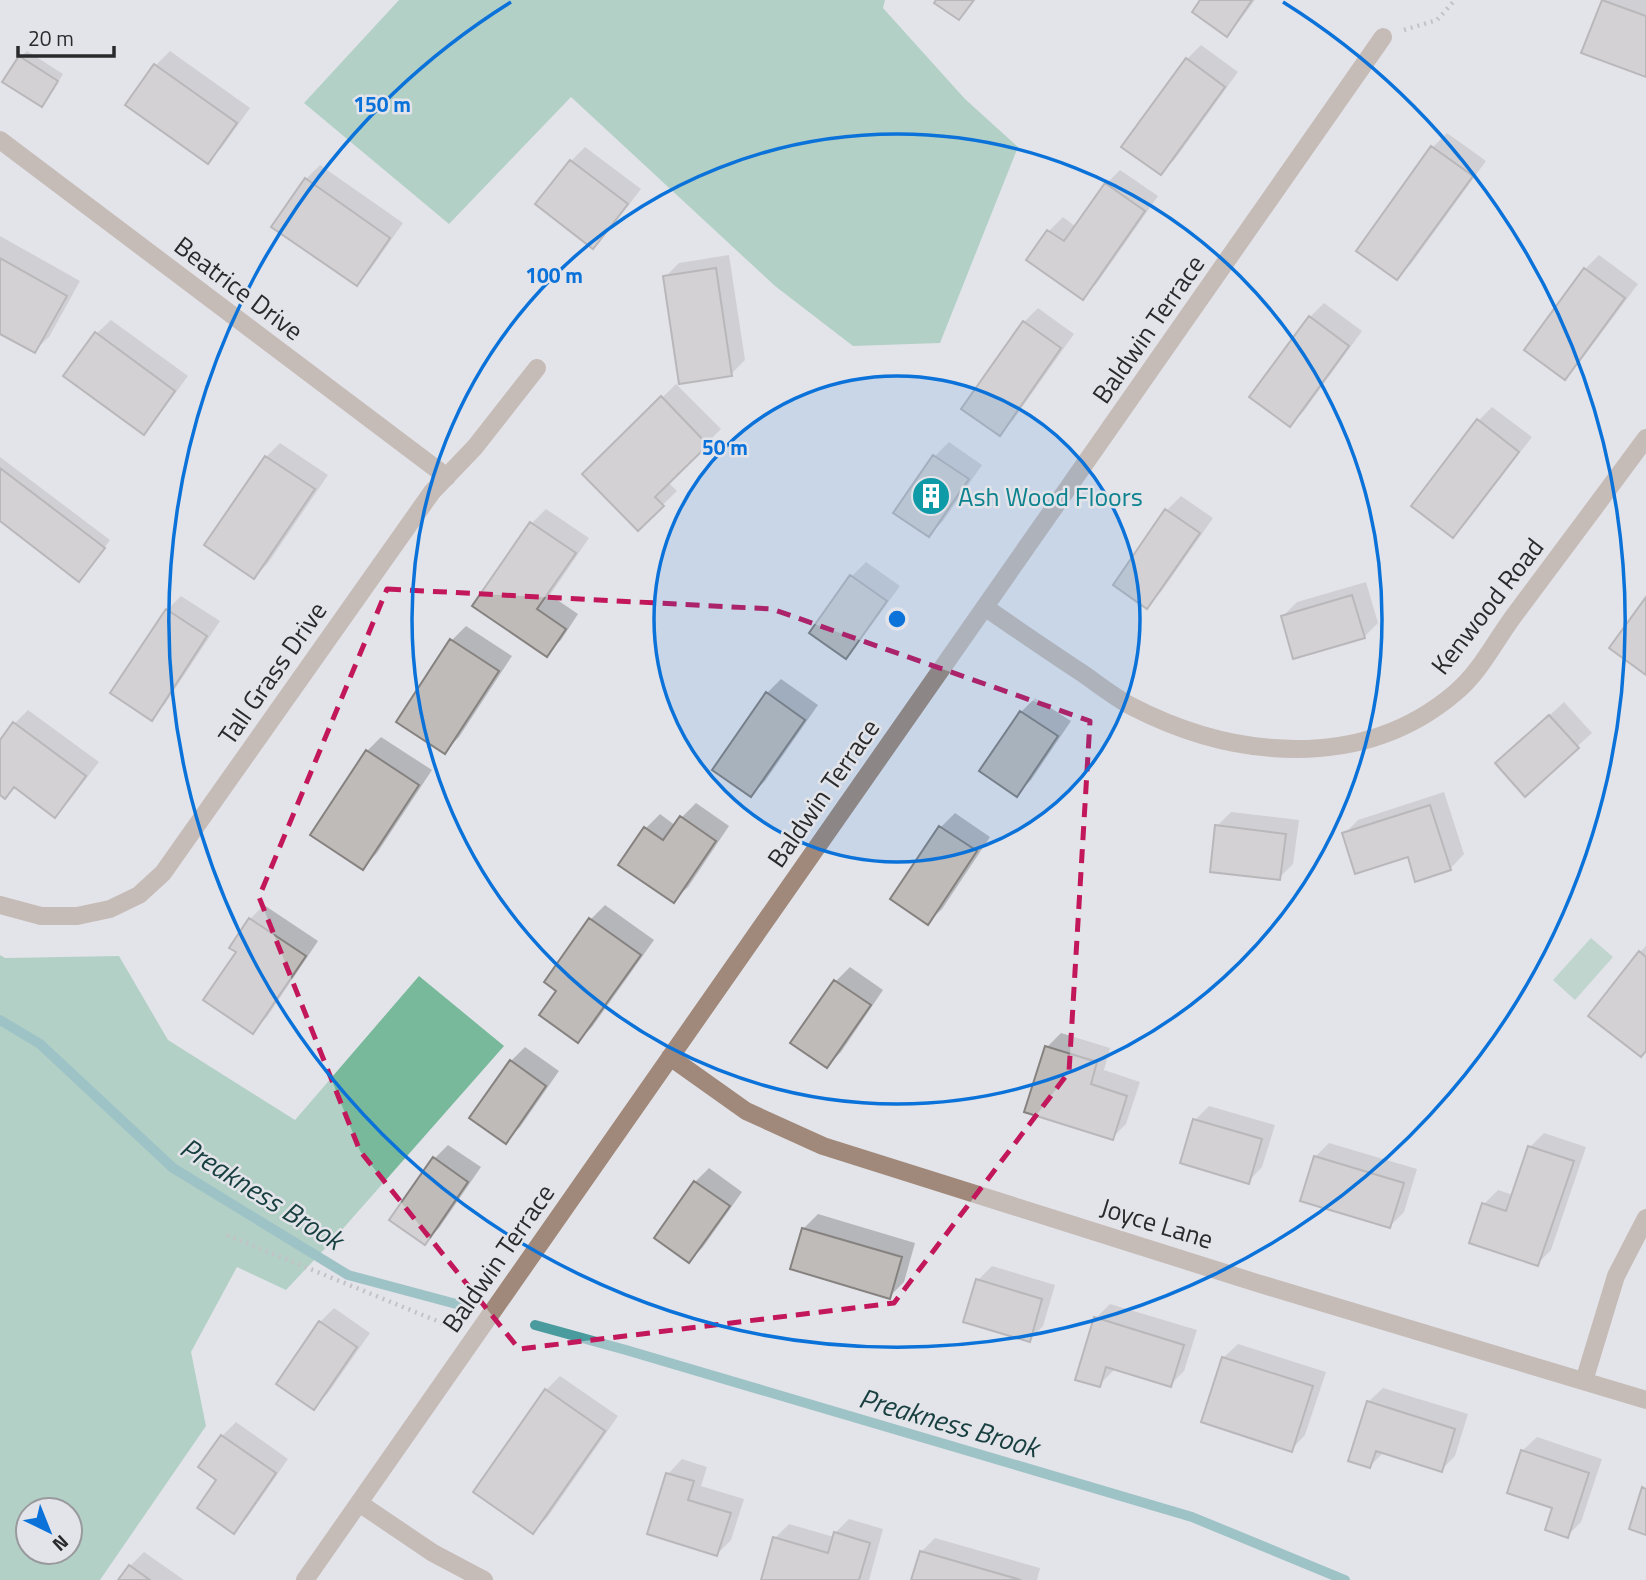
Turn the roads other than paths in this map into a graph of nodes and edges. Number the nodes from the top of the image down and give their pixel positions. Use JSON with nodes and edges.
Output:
{"nodes":[{"id":1,"x":1383,"y":37,"type":"road end"},
{"id":2,"x":0,"y":140,"type":"edge"},
{"id":3,"x":537,"y":368,"type":"dead end"},
{"id":4,"x":1646,"y":438,"type":"edge"},
{"id":5,"x":447,"y":477,"type":"junction"},
{"id":6,"x":986,"y":608,"type":"junction"},
{"id":7,"x":0,"y":905,"type":"edge"},
{"id":8,"x":670,"y":1057,"type":"junction"},
{"id":9,"x":1646,"y":1218,"type":"edge"},
{"id":10,"x":1584,"y":1381,"type":"junction"},
{"id":11,"x":1646,"y":1400,"type":"edge"},
{"id":12,"x":359,"y":1503,"type":"junction"},
{"id":13,"x":305,"y":1580,"type":"edge"},
{"id":14,"x":484,"y":1580,"type":"edge"}],
"edges":[{"from":1,"to":6,"type":"street","name":"Baldwin Terrace"},
{"from":2,"to":5,"type":"street","name":"Beatrice Drive"},
{"from":3,"to":5,"type":"street","name":"Tall Grass Drive"},
{"from":4,"to":6,"type":"street","name":"Kenwood Road"},
{"from":5,"to":7,"type":"street","name":"Tall Grass Drive"},
{"from":6,"to":8,"type":"street","name":"Baldwin Terrace"},
{"from":8,"to":10,"type":"street","name":"Joyce Lane"},
{"from":8,"to":12,"type":"street","name":"Baldwin Terrace"},
{"from":9,"to":10,"type":"street"},
{"from":10,"to":11,"type":"street","name":"Joyce Lane"},
{"from":12,"to":13,"type":"street","name":"Baldwin Terrace"},
{"from":12,"to":14,"type":"street"}]}
